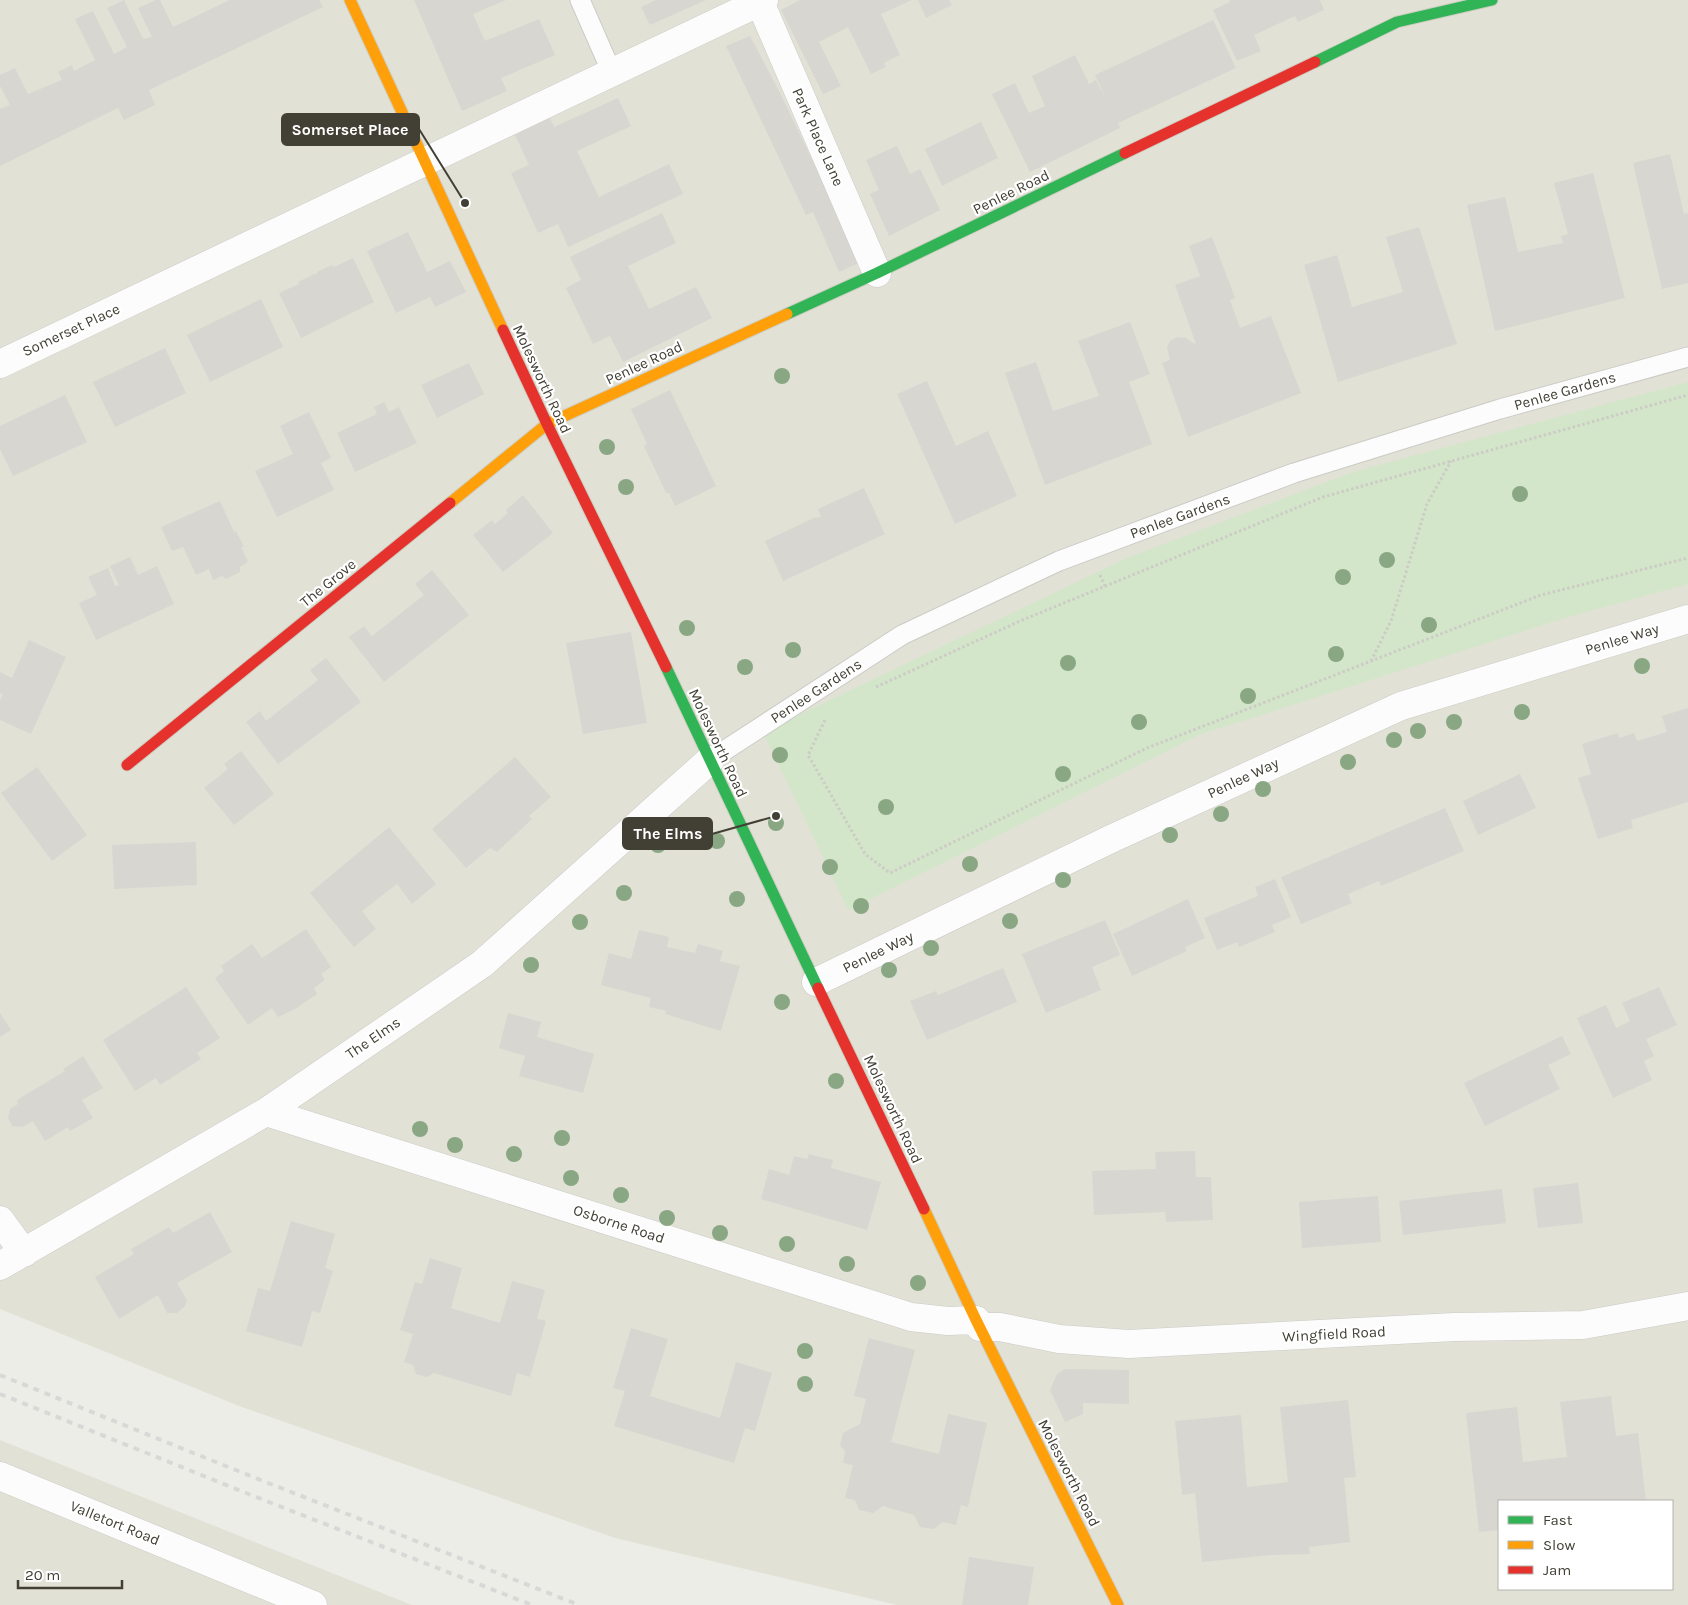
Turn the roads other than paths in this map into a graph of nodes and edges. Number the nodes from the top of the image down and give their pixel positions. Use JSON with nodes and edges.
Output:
{"nodes":[{"id":1,"x":350,"y":0,"type":"edge"},
{"id":2,"x":580,"y":0,"type":"edge"},
{"id":3,"x":1492,"y":0,"type":"edge"},
{"id":4,"x":761,"y":1,"type":"edge"},
{"id":5,"x":612,"y":73,"type":"junction"},
{"id":6,"x":425,"y":161,"type":"junction"},
{"id":7,"x":877,"y":273,"type":"junction"},
{"id":8,"x":1688,"y":357,"type":"edge"},
{"id":9,"x":0,"y":364,"type":"edge"},
{"id":10,"x":547,"y":424,"type":"junction"},
{"id":11,"x":1688,"y":619,"type":"edge"},
{"id":12,"x":710,"y":760,"type":"junction"},
{"id":13,"x":127,"y":765,"type":"dead end"},
{"id":14,"x":816,"y":982,"type":"junction"},
{"id":15,"x":266,"y":1112,"type":"junction"},
{"id":16,"x":0,"y":1220,"type":"edge"},
{"id":17,"x":24,"y":1253,"type":"junction"},
{"id":18,"x":0,"y":1266,"type":"edge"},
{"id":19,"x":1688,"y":1306,"type":"edge"},
{"id":20,"x":978,"y":1323,"type":"junction"},
{"id":21,"x":0,"y":1476,"type":"edge"},
{"id":22,"x":313,"y":1605,"type":"edge"},
{"id":23,"x":1118,"y":1605,"type":"edge"}],
"edges":[{"from":1,"to":6,"type":"street","name":"Molesworth Road"},
{"from":2,"to":5,"type":"lane"},
{"from":3,"to":7,"type":"street","name":"Penlee Road"},
{"from":4,"to":5,"type":"street","name":"Somerset Place"},
{"from":4,"to":7,"type":"street","name":"Park Place Lane"},
{"from":5,"to":6,"type":"street","name":"Somerset Place"},
{"from":6,"to":9,"type":"street","name":"Somerset Place"},
{"from":6,"to":10,"type":"street","name":"Molesworth Road"},
{"from":7,"to":10,"type":"street","name":"Penlee Road"},
{"from":8,"to":12,"type":"lane","name":"Penlee Gardens"},
{"from":10,"to":12,"type":"street","name":"Molesworth Road"},
{"from":10,"to":13,"type":"street","name":"The Grove"},
{"from":11,"to":14,"type":"street","name":"Penlee Way"},
{"from":12,"to":14,"type":"street","name":"Molesworth Road"},
{"from":12,"to":15,"type":"street","name":"The Elms"},
{"from":14,"to":20,"type":"street","name":"Molesworth Road"},
{"from":15,"to":17,"type":"street","name":"The Elms"},
{"from":15,"to":20,"type":"street","name":"Osborne Road"},
{"from":16,"to":17,"type":"street"},
{"from":17,"to":18,"type":"street","name":"The Elms"},
{"from":19,"to":20,"type":"street","name":"Wingfield Road"},
{"from":20,"to":23,"type":"street","name":"Molesworth Road"},
{"from":21,"to":22,"type":"street","name":"Valletort Road"}]}
